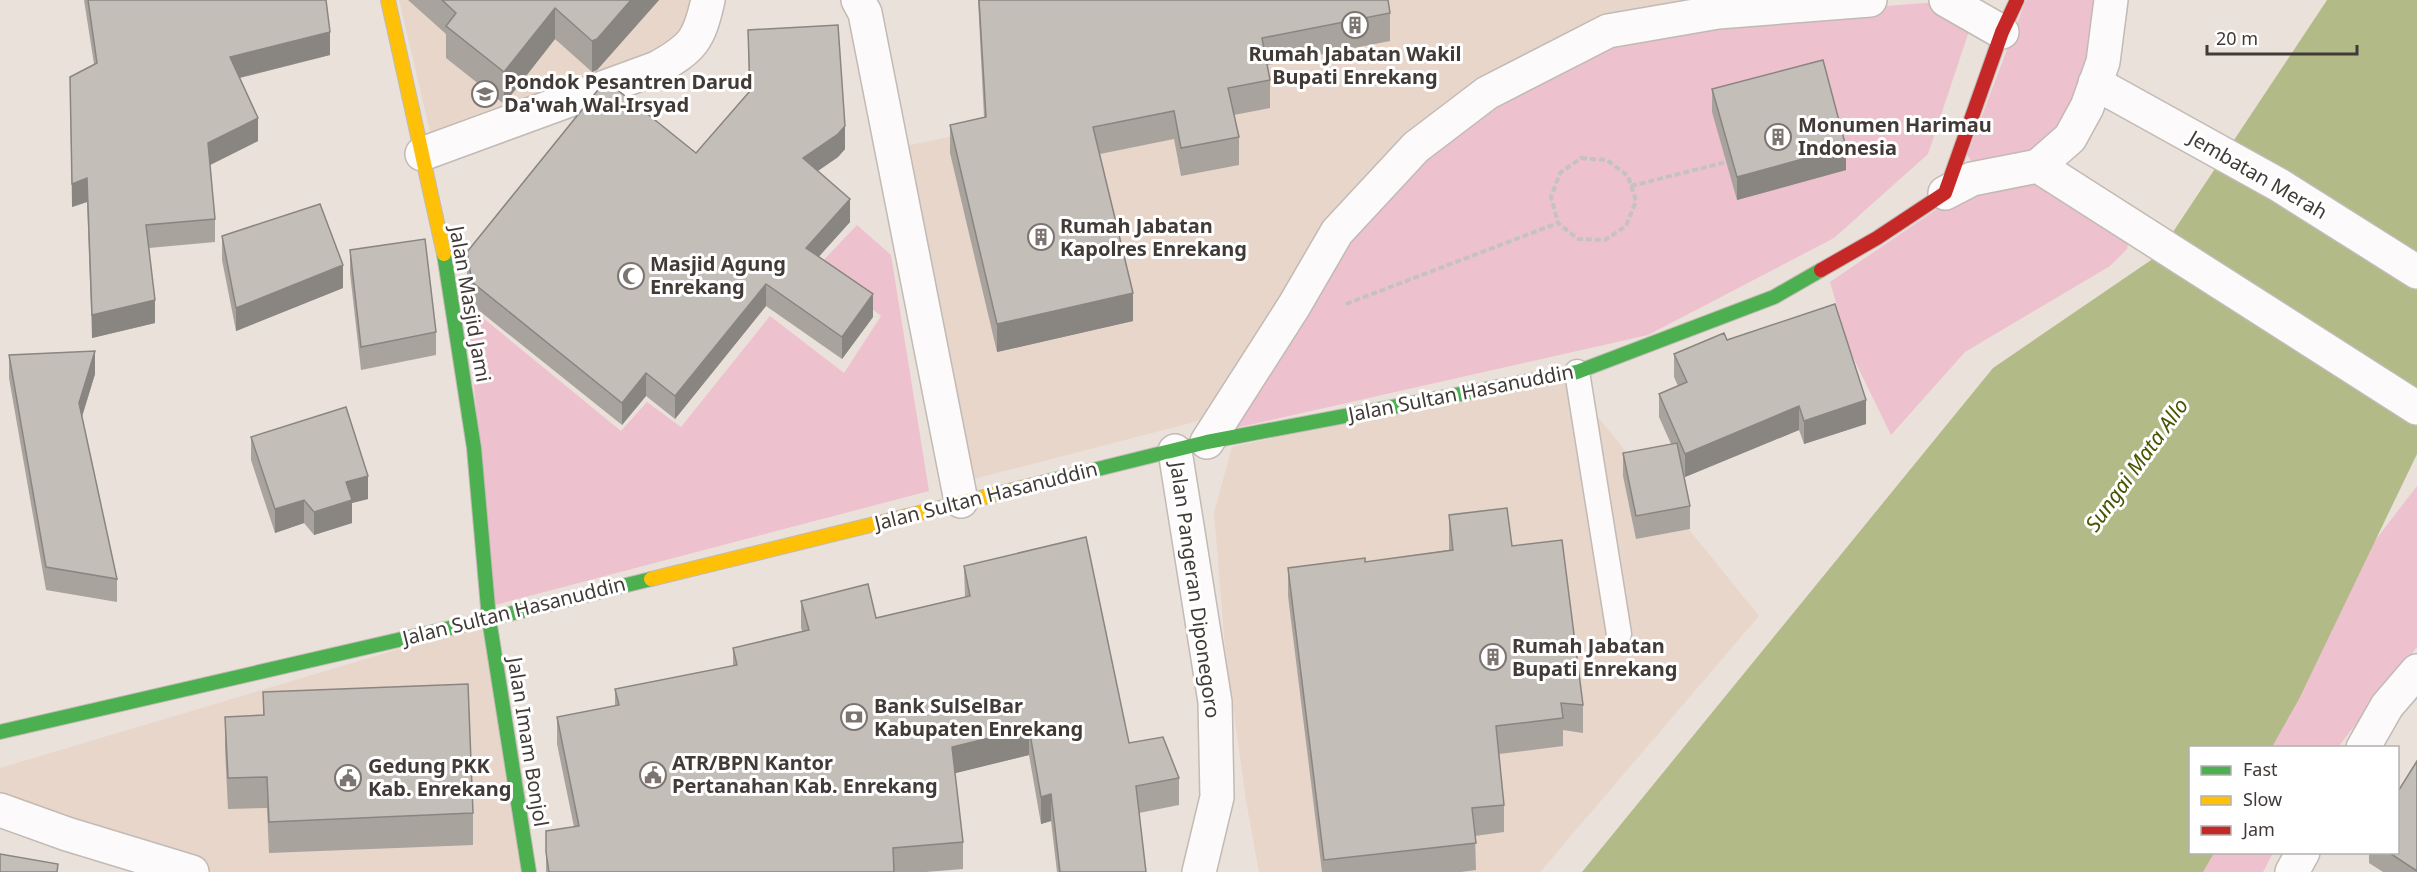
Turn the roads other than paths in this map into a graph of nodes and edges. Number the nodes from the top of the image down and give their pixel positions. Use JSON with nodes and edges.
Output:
{"nodes":[{"id":1,"x":388,"y":0,"type":"edge"},
{"id":2,"x":708,"y":0,"type":"edge"},
{"id":3,"x":858,"y":0,"type":"edge"},
{"id":4,"x":1870,"y":0,"type":"edge"},
{"id":5,"x":1946,"y":0,"type":"edge"},
{"id":6,"x":2017,"y":0,"type":"edge"},
{"id":7,"x":2111,"y":0,"type":"edge"},
{"id":8,"x":2002,"y":32,"type":"junction"},
{"id":9,"x":2095,"y":83,"type":"junction"},
{"id":10,"x":422,"y":154,"type":"junction"},
{"id":11,"x":2038,"y":166,"type":"junction"},
{"id":12,"x":1945,"y":193,"type":"junction"},
{"id":13,"x":2417,"y":272,"type":"edge"},
{"id":14,"x":1577,"y":372,"type":"junction"},
{"id":15,"x":2417,"y":408,"type":"edge"},
{"id":16,"x":1207,"y":441,"type":"junction"},
{"id":17,"x":1175,"y":451,"type":"junction"},
{"id":18,"x":961,"y":501,"type":"junction"},
{"id":19,"x":489,"y":619,"type":"junction"},
{"id":20,"x":1619,"y":634,"type":"dead end"},
{"id":21,"x":2417,"y":671,"type":"edge"},
{"id":22,"x":0,"y":732,"type":"edge"},
{"id":23,"x":2364,"y":746,"type":"edge"},
{"id":24,"x":0,"y":810,"type":"edge"},
{"id":25,"x":2302,"y":854,"type":"edge"},
{"id":26,"x":192,"y":872,"type":"edge"},
{"id":27,"x":529,"y":872,"type":"edge"},
{"id":28,"x":1199,"y":872,"type":"edge"},
{"id":29,"x":2292,"y":872,"type":"edge"}],
"edges":[{"from":1,"to":10,"type":"main road","name":"Jalan Masjid Jami"},
{"from":2,"to":10,"type":"street"},
{"from":3,"to":18,"type":"street"},
{"from":4,"to":16,"type":"street","name":"Jalan Pangeran Diponegoro"},
{"from":5,"to":8,"type":"street"},
{"from":6,"to":8,"type":"main road"},
{"from":7,"to":9,"type":"street"},
{"from":8,"to":12,"type":"main road"},
{"from":9,"to":11,"type":"street"},
{"from":9,"to":13,"type":"street","name":"Jembatan Merah"},
{"from":10,"to":19,"type":"main road","name":"Jalan Masjid Jami"},
{"from":11,"to":12,"type":"street","name":"Jalan Sultan Hasanuddin"},
{"from":11,"to":15,"type":"street"},
{"from":12,"to":14,"type":"main road","name":"Jalan Sultan Hasanuddin"},
{"from":14,"to":16,"type":"main road","name":"Jalan Sultan Hasanuddin"},
{"from":14,"to":20,"type":"lane"},
{"from":16,"to":17,"type":"main road","name":"Jalan Sultan Hasanuddin"},
{"from":17,"to":18,"type":"main road","name":"Jalan Sultan Hasanuddin"},
{"from":17,"to":28,"type":"street","name":"Jalan Pangeran Diponegoro"},
{"from":18,"to":19,"type":"main road","name":"Jalan Sultan Hasanuddin"},
{"from":19,"to":22,"type":"main road","name":"Jalan Sultan Hasanuddin"},
{"from":19,"to":27,"type":"main road","name":"Jalan Imam Bonjol"},
{"from":21,"to":23,"type":"street"},
{"from":24,"to":26,"type":"street"},
{"from":25,"to":29,"type":"street"}]}
